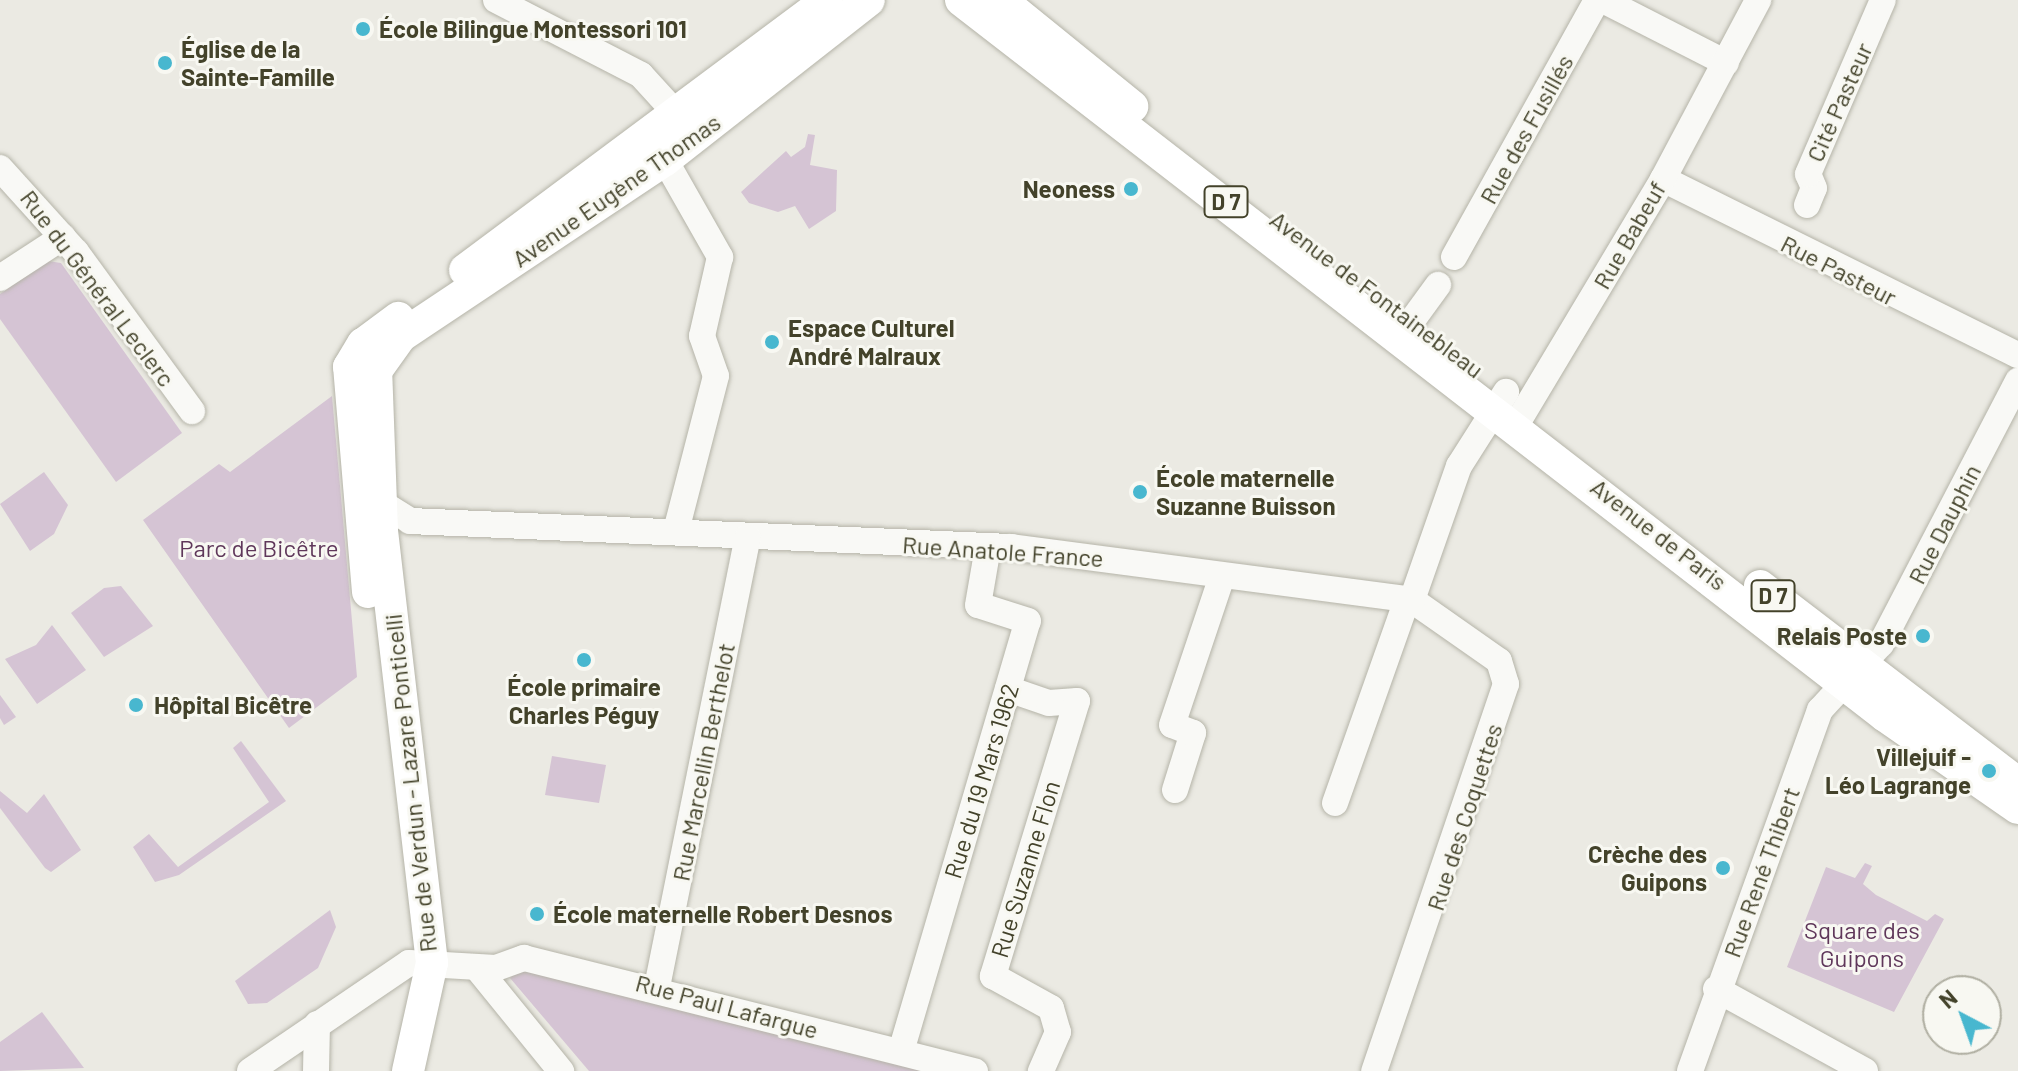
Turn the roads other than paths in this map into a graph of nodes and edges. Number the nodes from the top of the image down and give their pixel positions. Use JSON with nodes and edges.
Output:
{"nodes":[{"id":1,"x":496,"y":0,"type":"edge"},
{"id":2,"x":827,"y":0,"type":"edge"},
{"id":3,"x":869,"y":0,"type":"edge"},
{"id":4,"x":961,"y":0,"type":"edge"},
{"id":5,"x":1001,"y":0,"type":"edge"},
{"id":6,"x":1600,"y":0,"type":"edge"},
{"id":7,"x":1758,"y":0,"type":"edge"},
{"id":8,"x":1883,"y":0,"type":"edge"},
{"id":9,"x":1726,"y":63,"type":"junction"},
{"id":10,"x":726,"y":70,"type":"junction"},
{"id":11,"x":673,"y":110,"type":"junction"},
{"id":12,"x":665,"y":160,"type":"junction"},
{"id":13,"x":0,"y":168,"type":"edge"},
{"id":14,"x":1663,"y":179,"type":"junction"},
{"id":15,"x":1807,"y":205,"type":"dead end"},
{"id":16,"x":556,"y":233,"type":"junction"},
{"id":17,"x":63,"y":237,"type":"junction"},
{"id":18,"x":1454,"y":257,"type":"dead end"},
{"id":19,"x":0,"y":278,"type":"edge"},
{"id":20,"x":1438,"y":285,"type":"dead end"},
{"id":21,"x":1411,"y":322,"type":"junction"},
{"id":22,"x":2018,"y":355,"type":"edge"},
{"id":23,"x":2018,"y":381,"type":"edge"},
{"id":24,"x":361,"y":382,"type":"junction"},
{"id":25,"x":1507,"y":407,"type":"junction"},
{"id":26,"x":192,"y":411,"type":"dead end"},
{"id":27,"x":383,"y":523,"type":"junction"},
{"id":28,"x":676,"y":531,"type":"junction"},
{"id":29,"x":748,"y":537,"type":"junction"},
{"id":30,"x":988,"y":547,"type":"junction"},
{"id":31,"x":1222,"y":576,"type":"junction"},
{"id":32,"x":1410,"y":600,"type":"junction"},
{"id":33,"x":1853,"y":671,"type":"junction"},
{"id":34,"x":1008,"y":689,"type":"junction"},
{"id":35,"x":2018,"y":783,"type":"edge"},
{"id":36,"x":1175,"y":790,"type":"dead end"},
{"id":37,"x":1335,"y":803,"type":"dead end"},
{"id":38,"x":2018,"y":808,"type":"edge"},
{"id":39,"x":420,"y":963,"type":"junction"},
{"id":40,"x":478,"y":969,"type":"junction"},
{"id":41,"x":657,"y":987,"type":"junction"},
{"id":42,"x":1716,"y":989,"type":"junction"},
{"id":43,"x":317,"y":1024,"type":"junction"},
{"id":44,"x":902,"y":1048,"type":"junction"},
{"id":45,"x":250,"y":1071,"type":"edge"},
{"id":46,"x":316,"y":1071,"type":"edge"},
{"id":47,"x":399,"y":1071,"type":"edge"},
{"id":48,"x":408,"y":1071,"type":"edge"},
{"id":49,"x":561,"y":1071,"type":"edge"},
{"id":50,"x":975,"y":1071,"type":"edge"},
{"id":51,"x":1041,"y":1071,"type":"edge"},
{"id":52,"x":1374,"y":1071,"type":"edge"},
{"id":53,"x":1690,"y":1071,"type":"edge"},
{"id":54,"x":1865,"y":1071,"type":"edge"}],
"edges":[{"from":1,"to":11,"type":"street"},
{"from":2,"to":10,"type":"main road","name":"Avenue Eugène Thomas"},
{"from":3,"to":12,"type":"main road","name":"Avenue Eugène Thomas"},
{"from":4,"to":25,"type":"main road","name":"Avenue de Fontainebleau","number":"D 7"},
{"from":5,"to":21,"type":"main road","name":"Avenue de Fontainebleau","number":"D 7"},
{"from":6,"to":9,"type":"street","name":"Rue des Fusillés"},
{"from":6,"to":18,"type":"street","name":"Rue des Fusillés"},
{"from":7,"to":9,"type":"street","name":"Rue Babeuf"},
{"from":8,"to":15,"type":"street","name":"Cité Pasteur"},
{"from":9,"to":14,"type":"street","name":"Rue Babeuf"},
{"from":10,"to":11,"type":"main road","name":"Avenue Eugène Thomas"},
{"from":10,"to":12,"type":"main road"},
{"from":11,"to":16,"type":"main road"},
{"from":11,"to":24,"type":"main road","name":"Avenue Eugène Thomas"},
{"from":12,"to":16,"type":"main road","name":"Avenue Eugène Thomas"},
{"from":12,"to":28,"type":"street"},
{"from":13,"to":17,"type":"street","name":"Rue du Général Leclerc"},
{"from":14,"to":22,"type":"street","name":"Rue Pasteur"},
{"from":14,"to":25,"type":"street","name":"Rue Babeuf"},
{"from":16,"to":24,"type":"main road","name":"Avenue Eugène Thomas"},
{"from":17,"to":19,"type":"street"},
{"from":17,"to":26,"type":"street","name":"Rue du Général Leclerc"},
{"from":20,"to":21,"type":"street"},
{"from":21,"to":25,"type":"main road","name":"Avenue de Fontainebleau","number":"D 7"},
{"from":23,"to":33,"type":"street","name":"Rue Dauphin"},
{"from":24,"to":27,"type":"main road","name":"Rue de Verdun - Lazare Ponticelli"},
{"from":25,"to":32,"type":"street"},
{"from":25,"to":33,"type":"main road","name":"Avenue de Paris","number":"D 7"},
{"from":27,"to":28,"type":"street","name":"Rue Anatole France"},
{"from":27,"to":39,"type":"main road","name":"Rue de Verdun - Lazare Ponticelli"},
{"from":28,"to":29,"type":"street","name":"Rue Anatole France"},
{"from":29,"to":30,"type":"street","name":"Rue Anatole France"},
{"from":29,"to":41,"type":"street","name":"Rue Marcellin Berthelot"},
{"from":30,"to":31,"type":"street","name":"Rue Anatole France"},
{"from":30,"to":34,"type":"street","name":"Rue du 19 Mars 1962"},
{"from":31,"to":32,"type":"street","name":"Rue Anatole France"},
{"from":31,"to":36,"type":"street"},
{"from":32,"to":37,"type":"street"},
{"from":32,"to":52,"type":"street","name":"Rue des Coquettes"},
{"from":33,"to":35,"type":"main road","name":"Avenue de Paris","number":"D 7"},
{"from":33,"to":38,"type":"main road","name":"Avenue de Paris","number":"D 7"},
{"from":33,"to":42,"type":"street","name":"Rue René Thibert"},
{"from":34,"to":44,"type":"street","name":"Rue du 19 Mars 1962"},
{"from":34,"to":51,"type":"street","name":"Rue Suzanne Flon"},
{"from":39,"to":40,"type":"street"},
{"from":39,"to":43,"type":"street"},
{"from":39,"to":47,"type":"main road"},
{"from":39,"to":48,"type":"main road"},
{"from":40,"to":41,"type":"street","name":"Rue Paul Lafargue"},
{"from":40,"to":49,"type":"street"},
{"from":41,"to":44,"type":"street","name":"Rue Paul Lafargue"},
{"from":42,"to":53,"type":"street","name":"Rue René Thibert"},
{"from":42,"to":54,"type":"street"},
{"from":43,"to":45,"type":"street"},
{"from":43,"to":46,"type":"street"},
{"from":44,"to":50,"type":"street","name":"Rue Paul Lafargue"}]}
